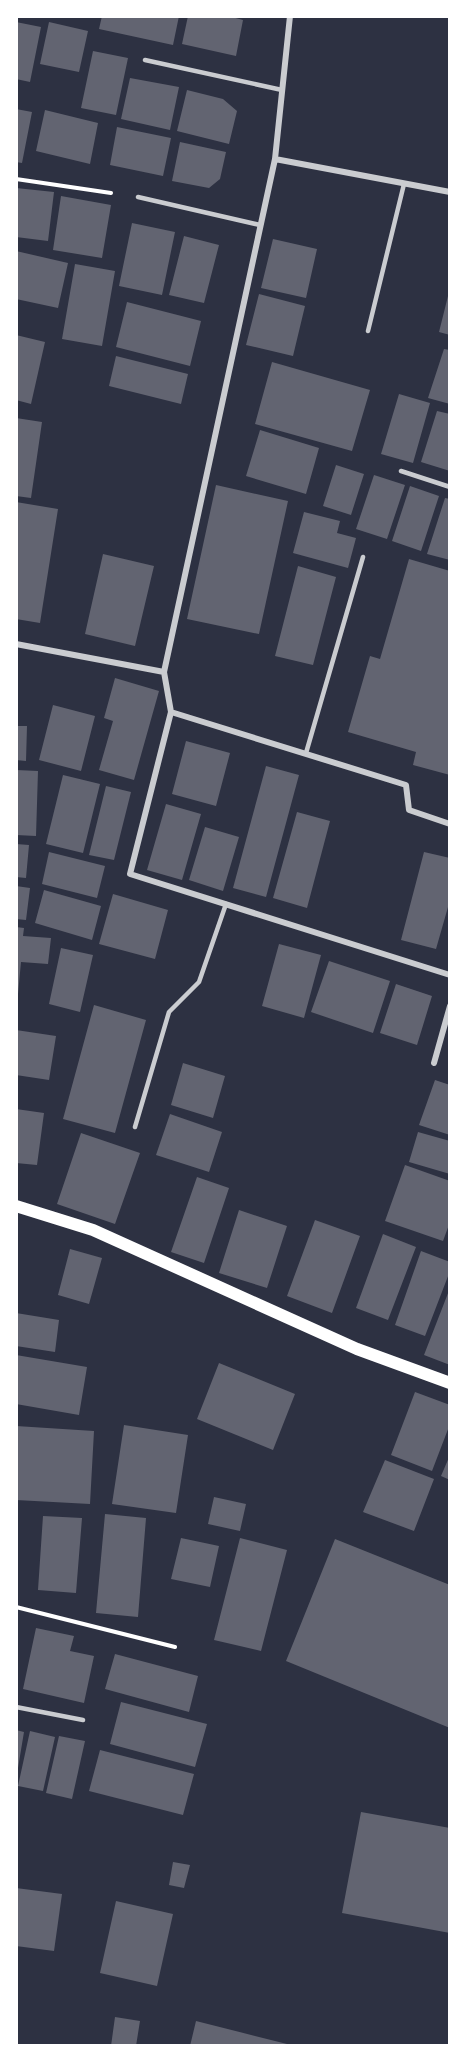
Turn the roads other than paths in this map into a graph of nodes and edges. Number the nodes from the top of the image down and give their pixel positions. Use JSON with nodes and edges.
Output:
{"nodes":[{"id":1,"x":290,"y":16,"type":"edge"},
{"id":2,"x":145,"y":60,"type":"dead end"},
{"id":3,"x":282,"y":90,"type":"junction"},
{"id":4,"x":275,"y":159,"type":"junction"},
{"id":5,"x":404,"y":184,"type":"junction"},
{"id":6,"x":450,"y":192,"type":"edge"},
{"id":7,"x":138,"y":197,"type":"road end"},
{"id":8,"x":260,"y":225,"type":"junction"},
{"id":9,"x":368,"y":331,"type":"dead end"},
{"id":10,"x":401,"y":471,"type":"dead end"},
{"id":11,"x":450,"y":487,"type":"edge"},
{"id":12,"x":363,"y":557,"type":"dead end"},
{"id":13,"x":16,"y":644,"type":"edge"},
{"id":14,"x":164,"y":672,"type":"junction"},
{"id":15,"x":171,"y":712,"type":"junction"},
{"id":16,"x":306,"y":753,"type":"junction"},
{"id":17,"x":450,"y":824,"type":"edge"},
{"id":18,"x":226,"y":904,"type":"junction"},
{"id":19,"x":450,"y":975,"type":"edge"},
{"id":20,"x":450,"y":1006,"type":"edge"},
{"id":21,"x":434,"y":1063,"type":"dead end"},
{"id":22,"x":135,"y":1127,"type":"dead end"},
{"id":23,"x":16,"y":1206,"type":"edge"},
{"id":24,"x":450,"y":1383,"type":"edge"},
{"id":25,"x":16,"y":1707,"type":"edge"},
{"id":26,"x":82,"y":1720,"type":"dead end"}],
"edges":[{"from":1,"to":3,"type":"street"},
{"from":2,"to":3,"type":"lane"},
{"from":3,"to":4,"type":"street"},
{"from":4,"to":5,"type":"street"},
{"from":4,"to":8,"type":"street"},
{"from":5,"to":6,"type":"street"},
{"from":5,"to":9,"type":"lane"},
{"from":7,"to":8,"type":"lane"},
{"from":8,"to":14,"type":"street"},
{"from":10,"to":11,"type":"lane"},
{"from":12,"to":16,"type":"lane"},
{"from":13,"to":14,"type":"street"},
{"from":14,"to":15,"type":"street"},
{"from":15,"to":16,"type":"street"},
{"from":15,"to":18,"type":"street"},
{"from":16,"to":17,"type":"street"},
{"from":18,"to":19,"type":"street"},
{"from":18,"to":22,"type":"lane"},
{"from":20,"to":21,"type":"street"},
{"from":23,"to":24,"type":"main road"},
{"from":25,"to":26,"type":"lane"}]}
